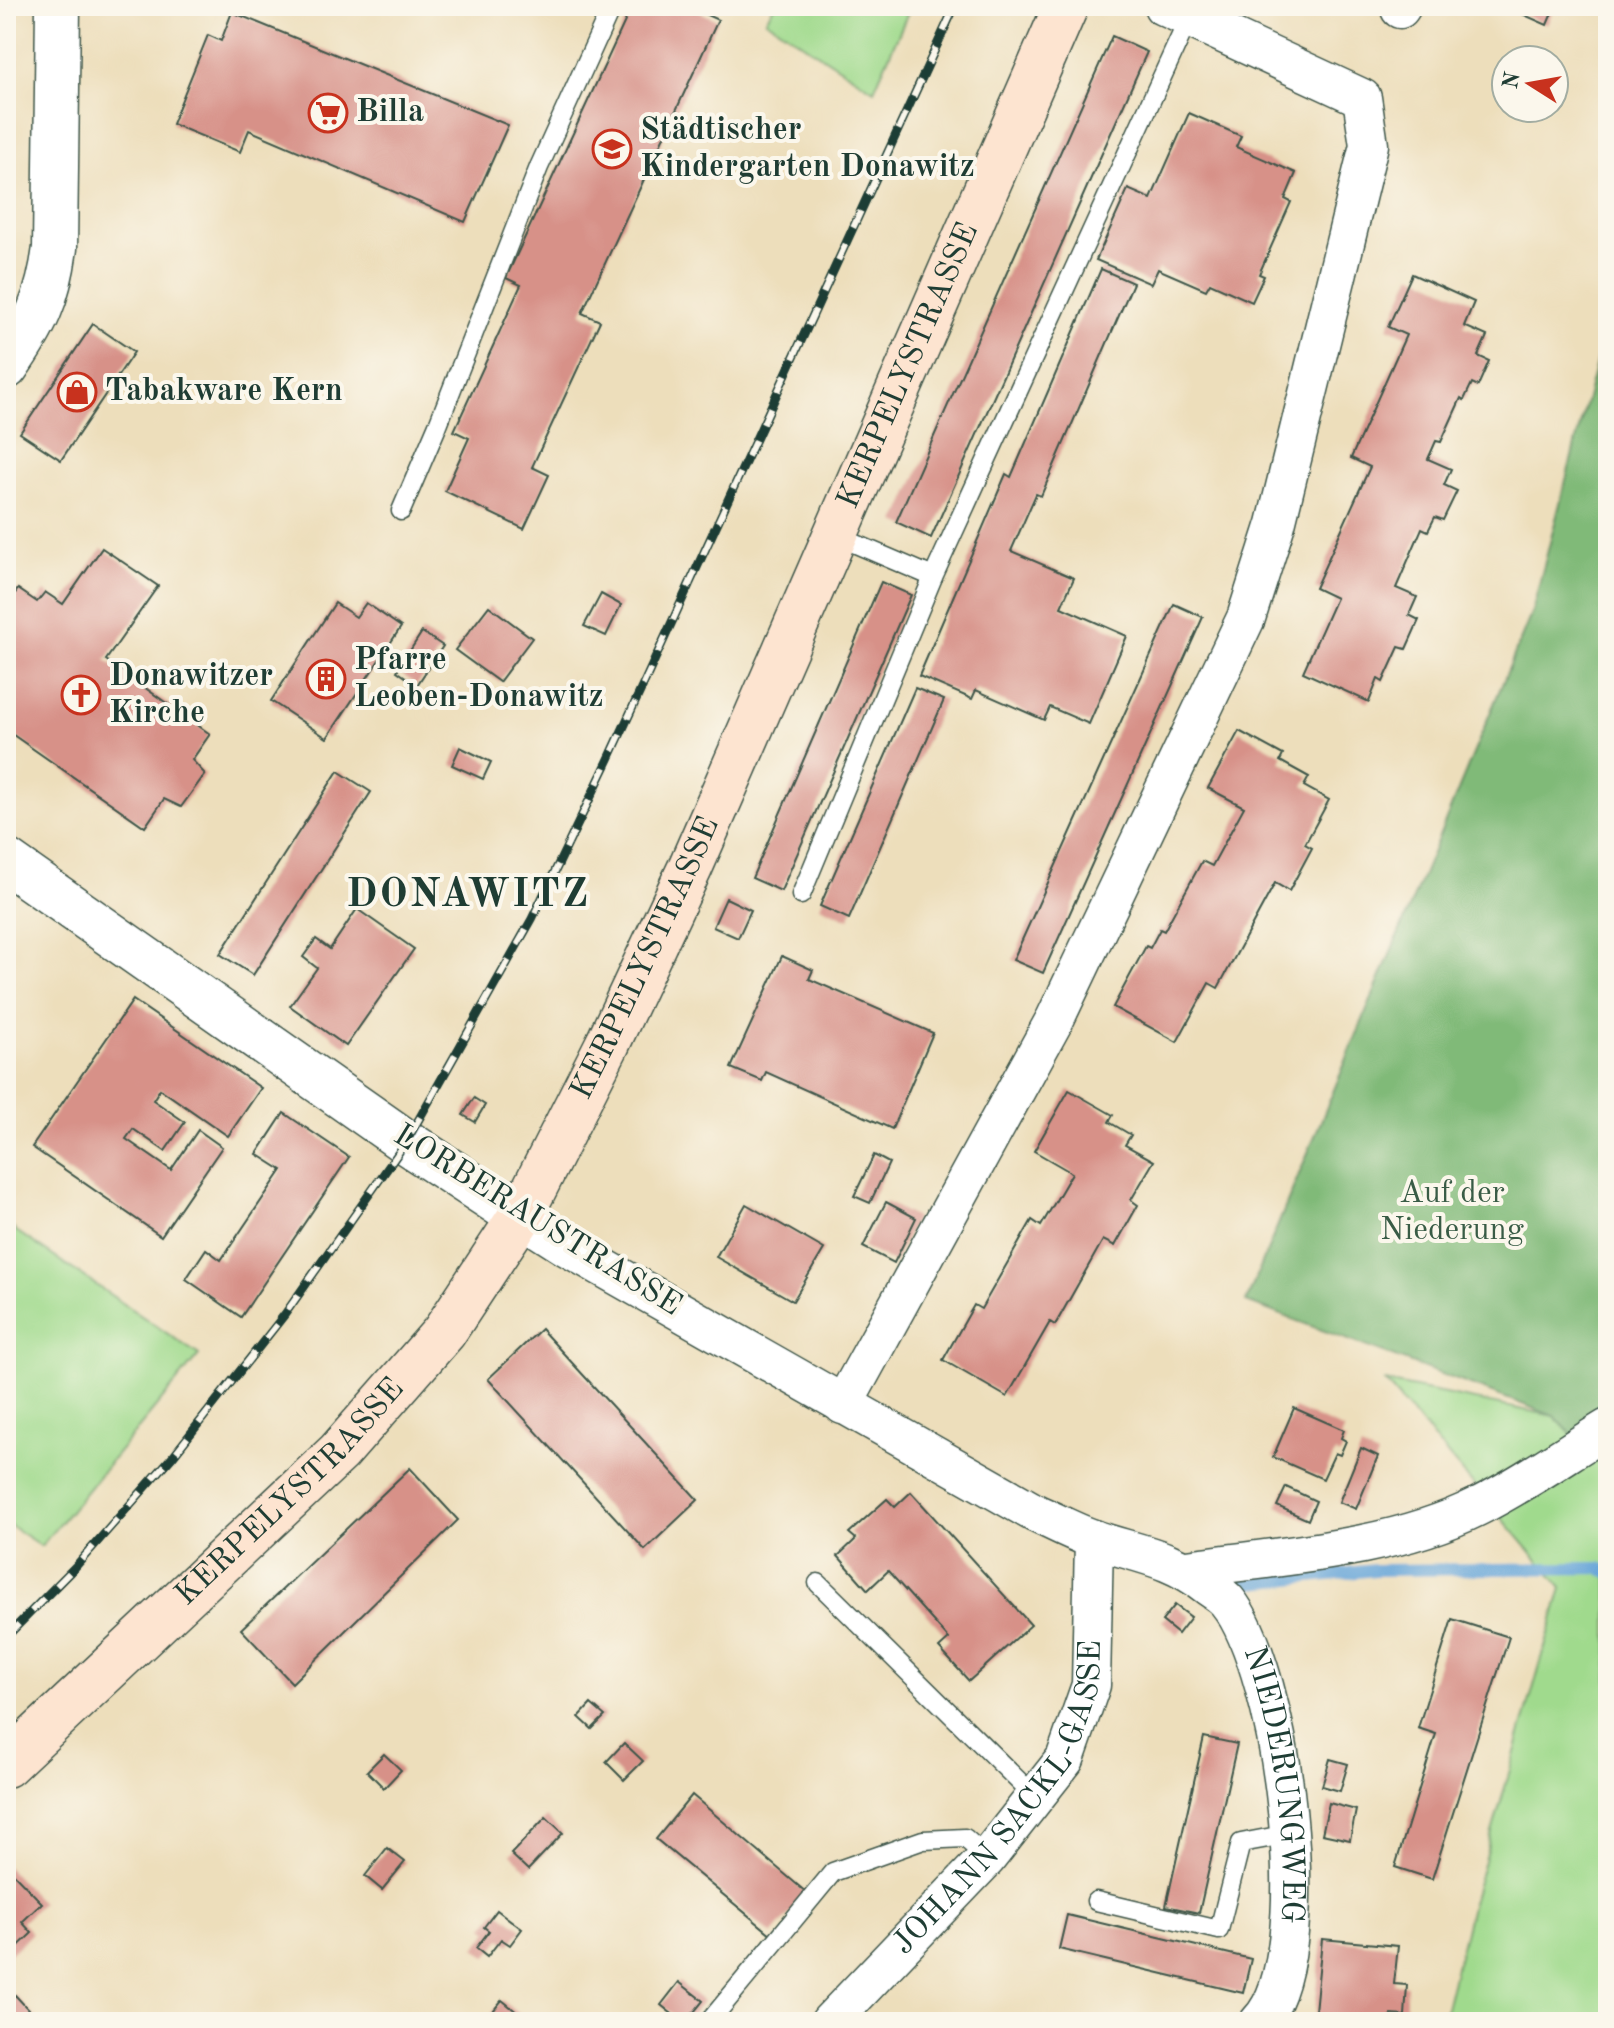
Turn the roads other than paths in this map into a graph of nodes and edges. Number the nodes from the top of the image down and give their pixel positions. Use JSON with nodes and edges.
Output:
{"nodes":[{"id":1,"x":58,"y":6,"type":"edge"},
{"id":2,"x":612,"y":6,"type":"edge"},
{"id":3,"x":1066,"y":6,"type":"edge"},
{"id":4,"x":1176,"y":12,"type":"edge"},
{"id":5,"x":6,"y":367,"type":"edge"},
{"id":6,"x":401,"y":511,"type":"dead end"},
{"id":7,"x":835,"y":535,"type":"junction"},
{"id":8,"x":933,"y":577,"type":"junction"},
{"id":9,"x":6,"y":861,"type":"edge"},
{"id":10,"x":801,"y":895,"type":"dead end"},
{"id":11,"x":520,"y":1217,"type":"junction"},
{"id":12,"x":843,"y":1405,"type":"junction"},
{"id":13,"x":1608,"y":1428,"type":"edge"},
{"id":14,"x":1094,"y":1539,"type":"junction"},
{"id":15,"x":1186,"y":1569,"type":"junction"},
{"id":16,"x":818,"y":1583,"type":"dead end"},
{"id":17,"x":6,"y":1765,"type":"edge"},
{"id":18,"x":1034,"y":1796,"type":"junction"},
{"id":19,"x":1289,"y":1834,"type":"junction"},
{"id":20,"x":987,"y":1858,"type":"junction"},
{"id":21,"x":1096,"y":1901,"type":"dead end"},
{"id":22,"x":709,"y":2022,"type":"edge"},
{"id":23,"x":830,"y":2022,"type":"edge"},
{"id":24,"x":1259,"y":2022,"type":"edge"}],
"edges":[{"from":1,"to":5,"type":"street"},
{"from":2,"to":6,"type":"lane"},
{"from":3,"to":7,"type":"main road","name":"KERPELYSTRASSE"},
{"from":4,"to":8,"type":"lane"},
{"from":4,"to":12,"type":"street"},
{"from":7,"to":8,"type":"lane"},
{"from":7,"to":11,"type":"main road","name":"KERPELYSTRASSE"},
{"from":8,"to":10,"type":"lane"},
{"from":9,"to":11,"type":"street","name":"LORBERAUSTRASSE"},
{"from":11,"to":12,"type":"street","name":"LORBERAUSTRASSE"},
{"from":11,"to":17,"type":"main road","name":"KERPELYSTRASSE"},
{"from":12,"to":14,"type":"street","name":"LORBERAUSTRASSE"},
{"from":13,"to":15,"type":"street","name":"NIEDERUNGWEG"},
{"from":14,"to":15,"type":"street","name":"NIEDERUNGWEG"},
{"from":14,"to":18,"type":"street","name":"JOHANN SACKL-GASSE"},
{"from":15,"to":19,"type":"street","name":"NIEDERUNGWEG"},
{"from":16,"to":18,"type":"lane"},
{"from":18,"to":20,"type":"street","name":"JOHANN SACKL-GASSE"},
{"from":19,"to":21,"type":"lane"},
{"from":19,"to":24,"type":"street","name":"NIEDERUNGWEG"},
{"from":20,"to":22,"type":"lane"},
{"from":20,"to":23,"type":"street","name":"JOHANN SACKL-GASSE"}]}
